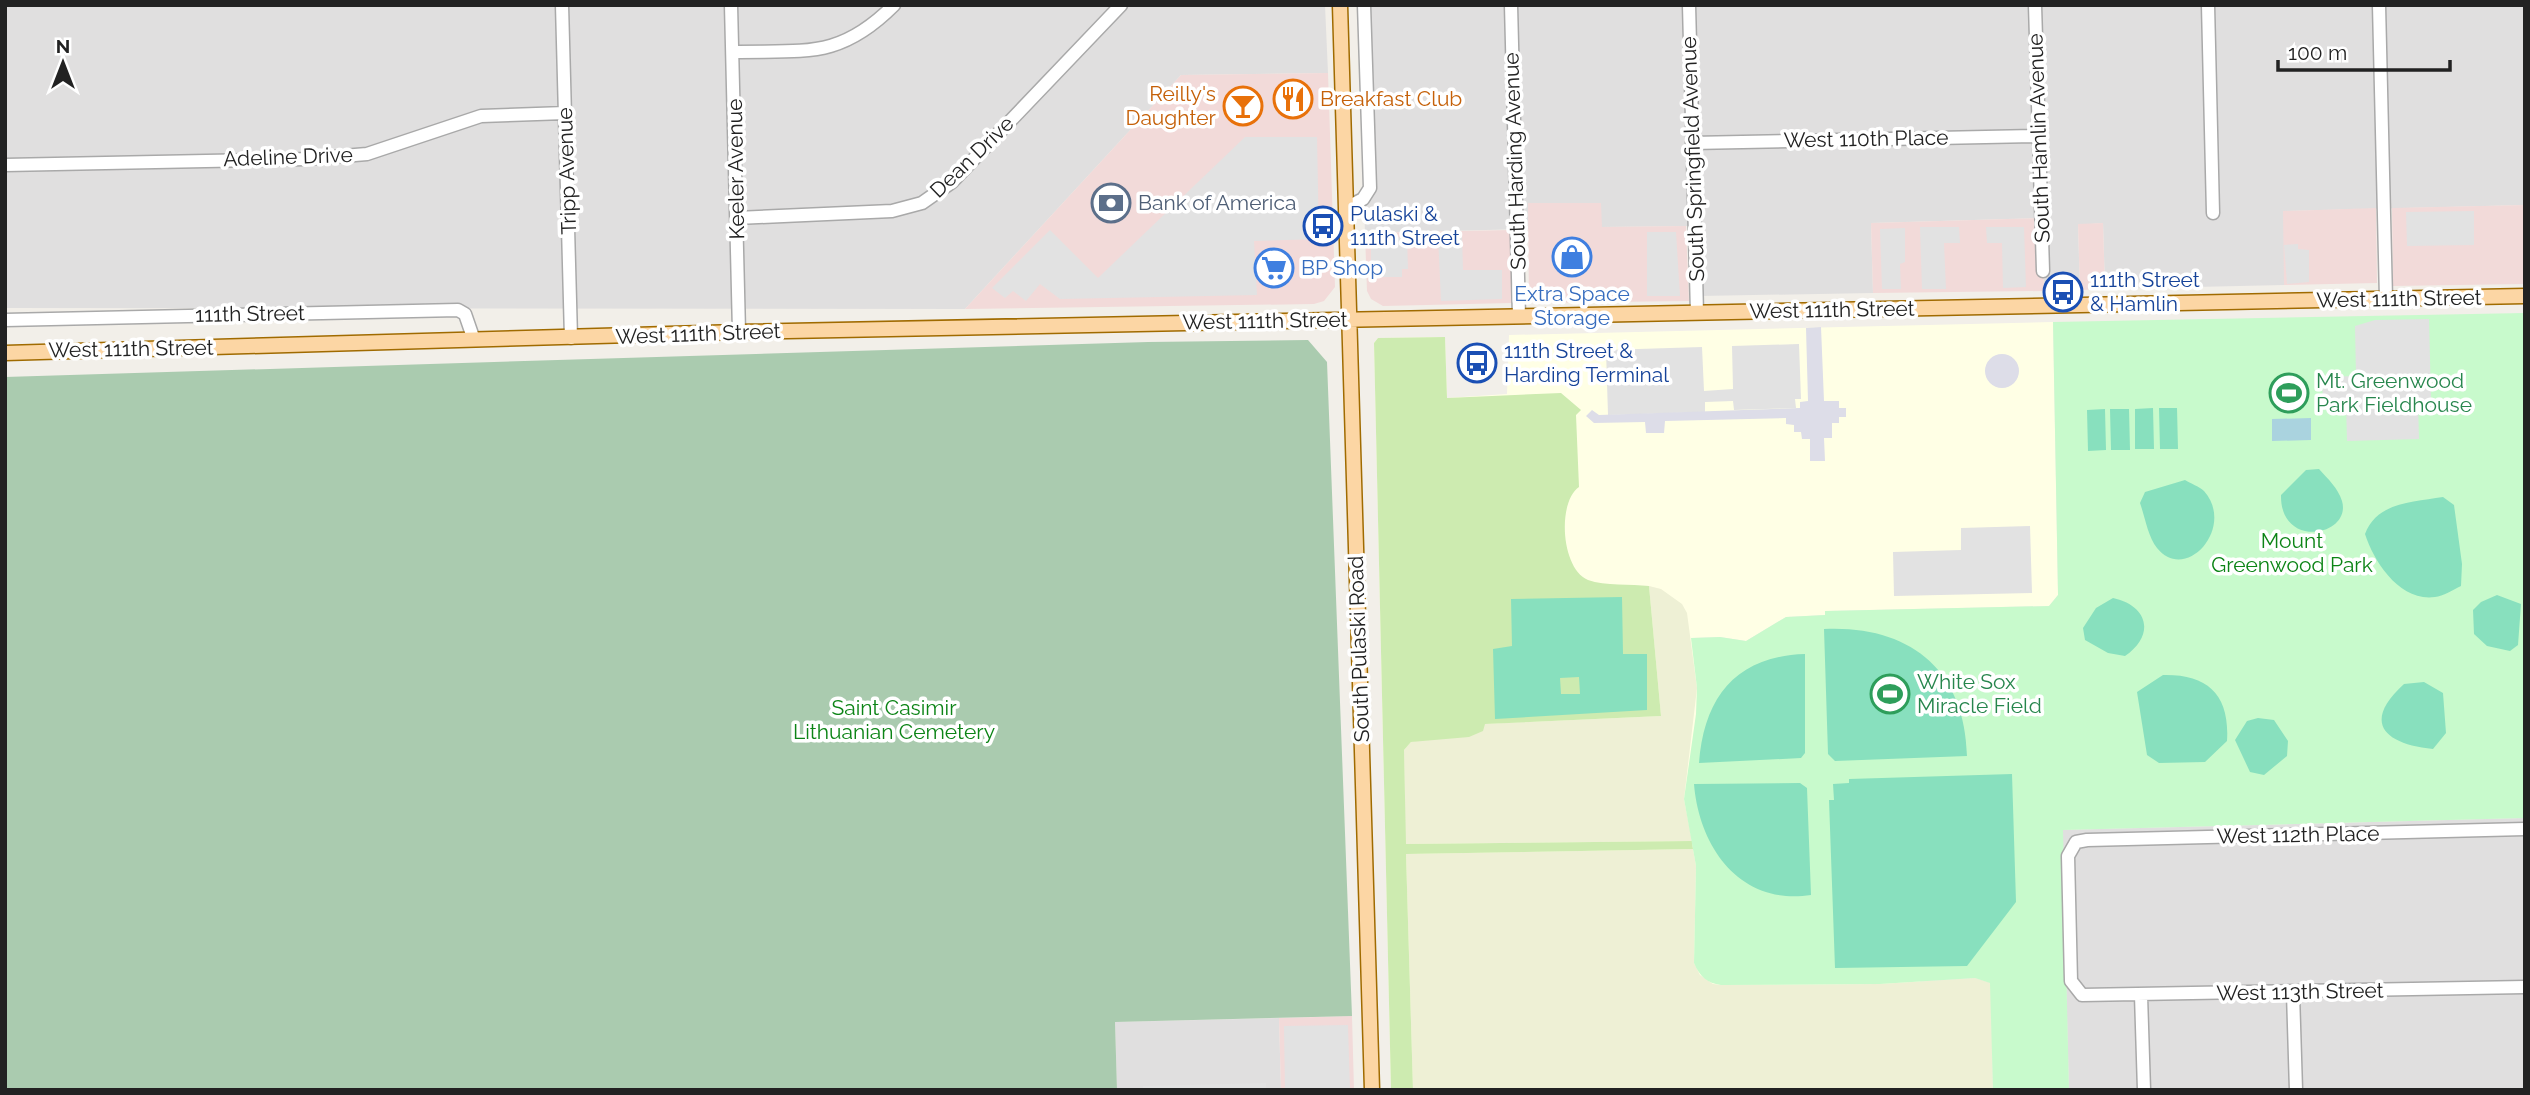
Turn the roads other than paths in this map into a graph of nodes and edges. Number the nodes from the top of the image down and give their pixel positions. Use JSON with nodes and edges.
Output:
{"nodes":[{"id":1,"x":562,"y":5,"type":"edge"},
{"id":2,"x":731,"y":5,"type":"edge"},
{"id":3,"x":894,"y":5,"type":"edge"},
{"id":4,"x":1121,"y":5,"type":"edge"},
{"id":5,"x":1340,"y":5,"type":"edge"},
{"id":6,"x":1364,"y":5,"type":"edge"},
{"id":7,"x":1511,"y":5,"type":"edge"},
{"id":8,"x":1689,"y":5,"type":"edge"},
{"id":9,"x":2035,"y":5,"type":"edge"},
{"id":10,"x":2208,"y":5,"type":"edge"},
{"id":11,"x":2379,"y":5,"type":"edge"},
{"id":12,"x":733,"y":52,"type":"junction"},
{"id":13,"x":565,"y":113,"type":"junction"},
{"id":14,"x":2039,"y":136,"type":"junction"},
{"id":15,"x":1692,"y":143,"type":"junction"},
{"id":16,"x":5,"y":165,"type":"edge"},
{"id":17,"x":1346,"y":208,"type":"junction"},
{"id":18,"x":2213,"y":213,"type":"dead end"},
{"id":19,"x":737,"y":218,"type":"junction"},
{"id":20,"x":2043,"y":271,"type":"dead end"},
{"id":21,"x":2525,"y":296,"type":"edge"},
{"id":22,"x":2386,"y":299,"type":"junction"},
{"id":23,"x":1697,"y":313,"type":"junction"},
{"id":24,"x":1520,"y":316,"type":"junction"},
{"id":25,"x":5,"y":320,"type":"edge"},
{"id":26,"x":1350,"y":320,"type":"junction"},
{"id":27,"x":739,"y":332,"type":"junction"},
{"id":28,"x":571,"y":338,"type":"junction"},
{"id":29,"x":474,"y":340,"type":"junction"},
{"id":30,"x":5,"y":353,"type":"edge"},
{"id":31,"x":2525,"y":829,"type":"edge"},
{"id":32,"x":2525,"y":986,"type":"edge"},
{"id":33,"x":2076,"y":991,"type":"joint"},
{"id":34,"x":2293,"y":993,"type":"junction"},
{"id":35,"x":2141,"y":995,"type":"junction"},
{"id":36,"x":1372,"y":1090,"type":"edge"},
{"id":37,"x":2144,"y":1090,"type":"edge"},
{"id":38,"x":2296,"y":1090,"type":"edge"}],
"edges":[{"from":1,"to":13,"type":"street","name":"Tripp Avenue"},
{"from":2,"to":12,"type":"street","name":"Keeler Avenue"},
{"from":3,"to":12,"type":"street"},
{"from":4,"to":19,"type":"street","name":"Dean Drive"},
{"from":5,"to":17,"type":"main road","name":"South Pulaski Road"},
{"from":6,"to":17,"type":"street"},
{"from":7,"to":24,"type":"street","name":"South Harding Avenue"},
{"from":8,"to":15,"type":"street","name":"South Springfield Avenue"},
{"from":9,"to":14,"type":"street","name":"South Hamlin Avenue"},
{"from":10,"to":18,"type":"street"},
{"from":11,"to":22,"type":"street"},
{"from":12,"to":19,"type":"street","name":"Keeler Avenue"},
{"from":13,"to":16,"type":"street","name":"Adeline Drive"},
{"from":13,"to":28,"type":"street","name":"Tripp Avenue"},
{"from":14,"to":15,"type":"street","name":"West 110th Place"},
{"from":14,"to":20,"type":"street","name":"South Hamlin Avenue"},
{"from":15,"to":23,"type":"street","name":"South Springfield Avenue"},
{"from":17,"to":26,"type":"main road","name":"South Pulaski Road"},
{"from":19,"to":27,"type":"street","name":"Keeler Avenue"},
{"from":21,"to":22,"type":"main road","name":"West 111th Street"},
{"from":22,"to":23,"type":"main road","name":"West 111th Street"},
{"from":23,"to":24,"type":"main road","name":"West 111th Street"},
{"from":24,"to":26,"type":"main road","name":"West 111th Street"},
{"from":25,"to":29,"type":"street","name":"111th Street"},
{"from":26,"to":27,"type":"main road","name":"West 111th Street"},
{"from":26,"to":36,"type":"main road","name":"South Pulaski Road"},
{"from":27,"to":28,"type":"main road","name":"West 111th Street"},
{"from":28,"to":29,"type":"main road","name":"West 111th Street"},
{"from":29,"to":30,"type":"main road","name":"West 111th Street"},
{"from":31,"to":33,"type":"street","name":"West 112th Place"},
{"from":32,"to":34,"type":"street","name":"West 113th Street"},
{"from":33,"to":35,"type":"street","name":"West 113th Street"},
{"from":34,"to":35,"type":"street","name":"West 113th Street"},
{"from":34,"to":38,"type":"street"},
{"from":35,"to":37,"type":"street"}]}
